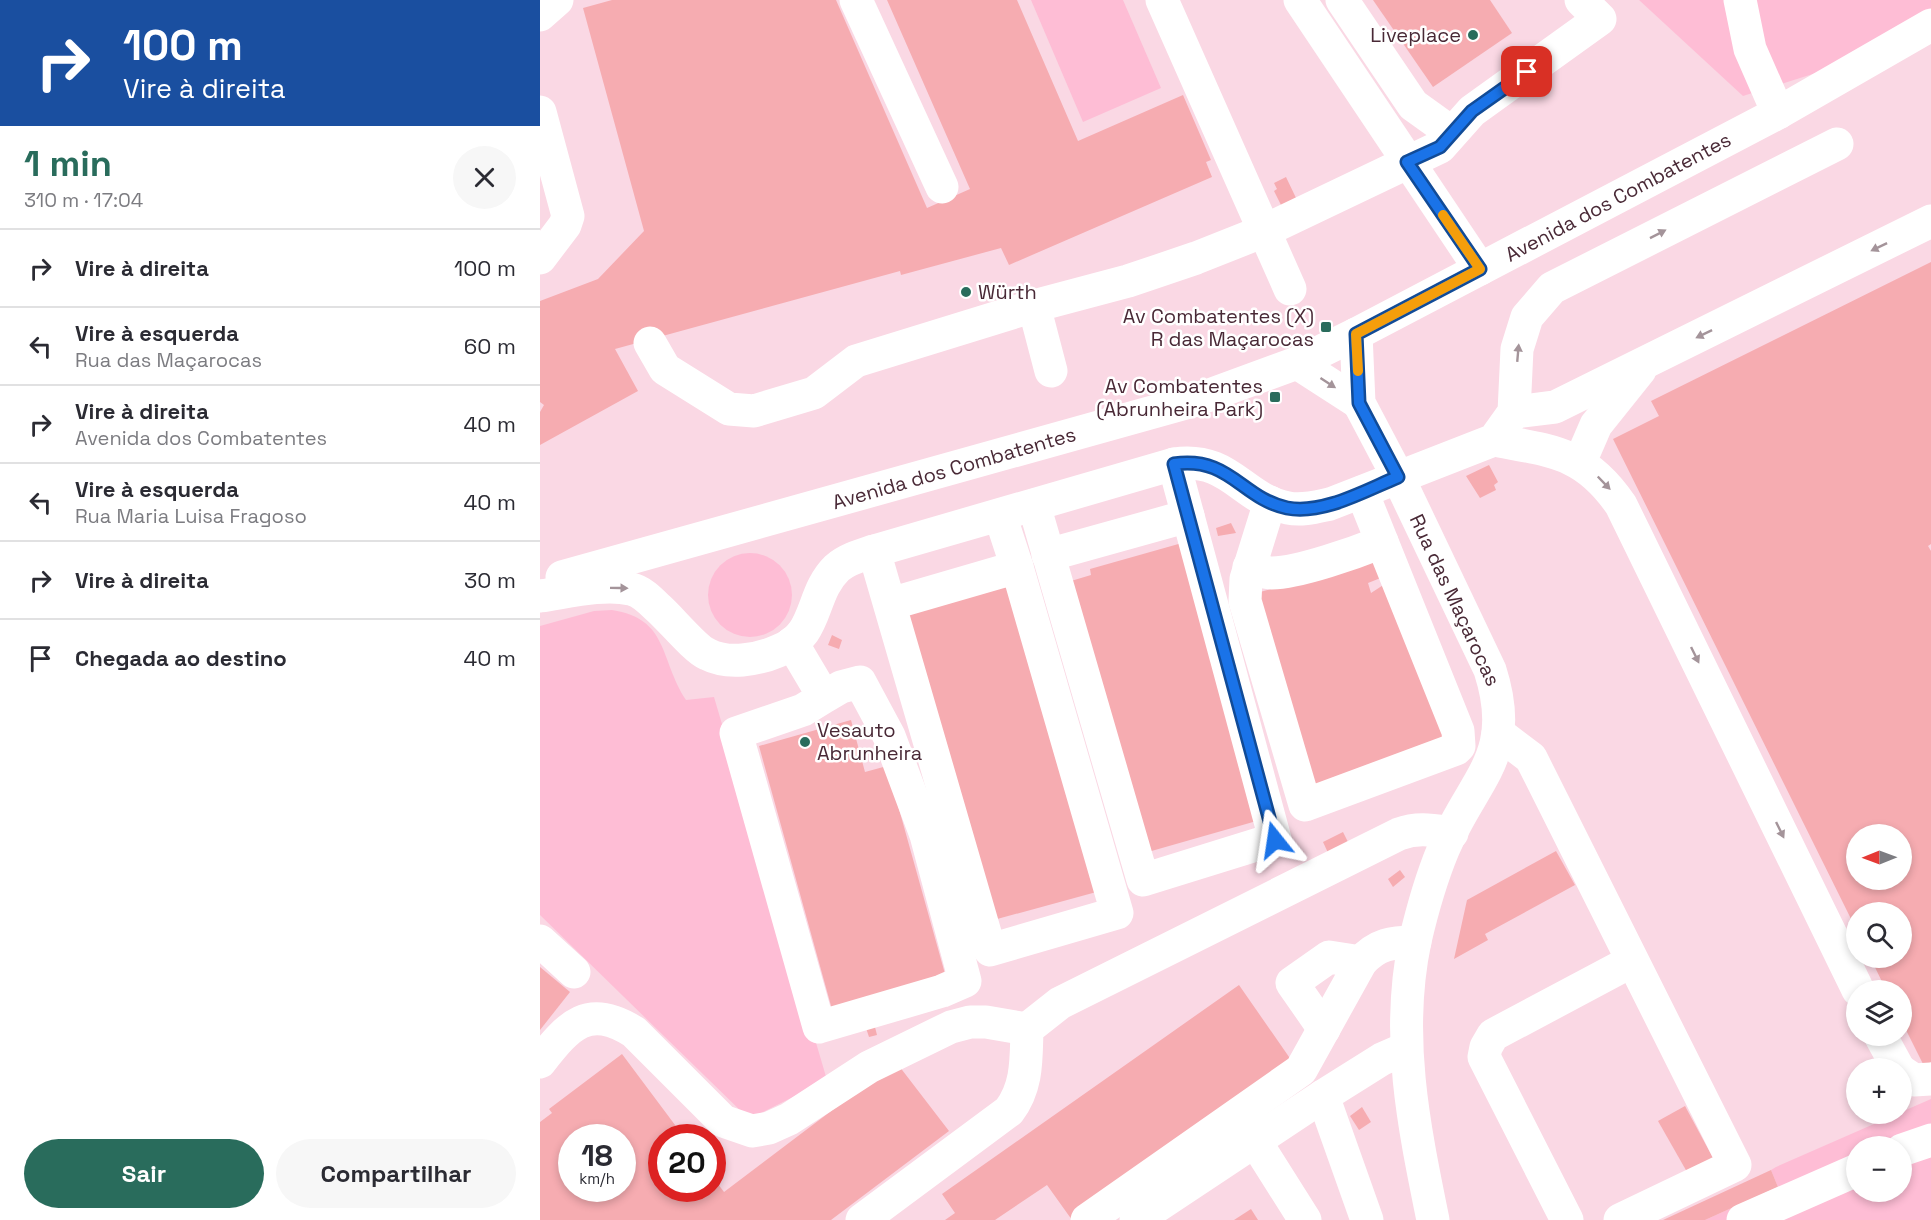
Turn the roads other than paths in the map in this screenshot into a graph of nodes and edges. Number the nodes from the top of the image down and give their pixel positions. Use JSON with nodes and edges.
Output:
{"nodes":[{"id":1,"x":557,"y":0,"type":"edge"},
{"id":2,"x":856,"y":0,"type":"edge"},
{"id":3,"x":1162,"y":0,"type":"edge"},
{"id":4,"x":1300,"y":0,"type":"edge"},
{"id":5,"x":1342,"y":0,"type":"edge"},
{"id":6,"x":1581,"y":0,"type":"edge"},
{"id":7,"x":1740,"y":0,"type":"edge"},
{"id":8,"x":540,"y":15,"type":"edge"},
{"id":9,"x":1931,"y":25,"type":"edge"},
{"id":10,"x":540,"y":112,"type":"edge"},
{"id":11,"x":1778,"y":113,"type":"junction"},
{"id":12,"x":1452,"y":133,"type":"junction"},
{"id":13,"x":1837,"y":144,"type":"dead end"},
{"id":14,"x":1407,"y":162,"type":"junction"},
{"id":15,"x":942,"y":187,"type":"dead end"},
{"id":16,"x":1931,"y":220,"type":"edge"},
{"id":17,"x":1264,"y":231,"type":"junction"},
{"id":18,"x":540,"y":258,"type":"edge"},
{"id":19,"x":1480,"y":269,"type":"junction"},
{"id":20,"x":1290,"y":289,"type":"dead end"},
{"id":21,"x":1034,"y":306,"type":"junction"},
{"id":22,"x":1356,"y":334,"type":"junction"},
{"id":23,"x":650,"y":343,"type":"dead end"},
{"id":24,"x":1649,"y":360,"type":"junction"},
{"id":25,"x":1297,"y":363,"type":"junction"},
{"id":26,"x":1051,"y":371,"type":"dead end"},
{"id":27,"x":1359,"y":403,"type":"junction"},
{"id":28,"x":1515,"y":412,"type":"junction"},
{"id":29,"x":1494,"y":440,"type":"junction"},
{"id":30,"x":1580,"y":462,"type":"junction"},
{"id":31,"x":1174,"y":464,"type":"junction"},
{"id":32,"x":1398,"y":477,"type":"junction"},
{"id":33,"x":1362,"y":492,"type":"junction"},
{"id":34,"x":1270,"y":502,"type":"junction"},
{"id":35,"x":1034,"y":505,"type":"junction"},
{"id":36,"x":1000,"y":515,"type":"junction"},
{"id":37,"x":1188,"y":516,"type":"junction"},
{"id":38,"x":1382,"y":542,"type":"junction"},
{"id":39,"x":874,"y":551,"type":"junction"},
{"id":40,"x":1048,"y":555,"type":"junction"},
{"id":41,"x":1017,"y":567,"type":"junction"},
{"id":42,"x":1249,"y":567,"type":"junction"},
{"id":43,"x":540,"y":583,"type":"edge"},
{"id":44,"x":540,"y":596,"type":"edge"},
{"id":45,"x":890,"y":604,"type":"junction"},
{"id":46,"x":792,"y":643,"type":"junction"},
{"id":47,"x":824,"y":697,"type":"junction"},
{"id":48,"x":1498,"y":733,"type":"junction"},
{"id":49,"x":1452,"y":833,"type":"junction"},
{"id":50,"x":540,"y":941,"type":"edge"},
{"id":51,"x":1415,"y":942,"type":"junction"},
{"id":52,"x":1632,"y":961,"type":"junction"},
{"id":53,"x":1361,"y":962,"type":"junction"},
{"id":54,"x":574,"y":972,"type":"dead end"},
{"id":55,"x":1853,"y":980,"type":"edge"},
{"id":56,"x":1027,"y":1029,"type":"junction"},
{"id":57,"x":1324,"y":1029,"type":"junction"},
{"id":58,"x":1406,"y":1049,"type":"junction"},
{"id":59,"x":540,"y":1062,"type":"edge"},
{"id":60,"x":1912,"y":1079,"type":"edge"},
{"id":61,"x":1931,"y":1079,"type":"edge"},
{"id":62,"x":1323,"y":1096,"type":"junction"},
{"id":63,"x":1931,"y":1140,"type":"edge"},
{"id":64,"x":1255,"y":1141,"type":"junction"},
{"id":65,"x":1912,"y":1147,"type":"edge"},
{"id":66,"x":1846,"y":1175,"type":"edge"},
{"id":67,"x":862,"y":1220,"type":"edge"},
{"id":68,"x":1087,"y":1220,"type":"edge"},
{"id":69,"x":1136,"y":1220,"type":"edge"},
{"id":70,"x":1305,"y":1220,"type":"edge"},
{"id":71,"x":1367,"y":1220,"type":"edge"},
{"id":72,"x":1433,"y":1220,"type":"edge"},
{"id":73,"x":1567,"y":1220,"type":"edge"},
{"id":74,"x":1620,"y":1220,"type":"edge"},
{"id":75,"x":1743,"y":1220,"type":"edge"}],
"edges":[{"from":1,"to":8,"type":"street"},
{"from":2,"to":15,"type":"street"},
{"from":3,"to":17,"type":"street"},
{"from":4,"to":14,"type":"street"},
{"from":5,"to":12,"type":"street"},
{"from":6,"to":12,"type":"street"},
{"from":7,"to":11,"type":"street"},
{"from":9,"to":11,"type":"street","name":"Avenida dos Combatentes"},
{"from":10,"to":18,"type":"street"},
{"from":11,"to":19,"type":"street","name":"Avenida dos Combatentes"},
{"from":12,"to":14,"type":"street"},
{"from":28,"to":13,"type":"street","one_way":true},
{"from":14,"to":17,"type":"street"},
{"from":14,"to":19,"type":"street"},
{"from":16,"to":24,"type":"street","one_way":true},
{"from":17,"to":20,"type":"street"},
{"from":17,"to":21,"type":"street"},
{"from":19,"to":22,"type":"street","name":"Avenida dos Combatentes"},
{"from":21,"to":23,"type":"street"},
{"from":21,"to":26,"type":"street"},
{"from":22,"to":25,"type":"street","name":"Avenida dos Combatentes"},
{"from":22,"to":27,"type":"street","name":"Rua das Maçarocas"},
{"from":24,"to":28,"type":"street"},
{"from":24,"to":30,"type":"street"},
{"from":25,"to":27,"type":"street","name":"Rua das Maçarocas","one_way":true},
{"from":25,"to":43,"type":"street","name":"Avenida dos Combatentes"},
{"from":27,"to":32,"type":"street","name":"Rua das Maçarocas"},
{"from":28,"to":29,"type":"street"},
{"from":29,"to":30,"type":"street"},
{"from":29,"to":32,"type":"street"},
{"from":30,"to":55,"type":"street","one_way":true},
{"from":31,"to":34,"type":"street"},
{"from":31,"to":35,"type":"street"},
{"from":31,"to":37,"type":"street"},
{"from":32,"to":33,"type":"street"},
{"from":32,"to":48,"type":"street","name":"Rua das Maçarocas"},
{"from":33,"to":34,"type":"street"},
{"from":33,"to":38,"type":"street"},
{"from":34,"to":42,"type":"street"},
{"from":35,"to":36,"type":"street"},
{"from":35,"to":40,"type":"street"},
{"from":36,"to":39,"type":"street"},
{"from":36,"to":41,"type":"street"},
{"from":37,"to":40,"type":"street"},
{"from":37,"to":40,"type":"street"},
{"from":38,"to":42,"type":"street"},
{"from":38,"to":42,"type":"street"},
{"from":39,"to":45,"type":"street"},
{"from":39,"to":46,"type":"street"},
{"from":41,"to":45,"type":"street"},
{"from":41,"to":45,"type":"street"},
{"from":44,"to":46,"type":"street","one_way":true},
{"from":46,"to":47,"type":"street"},
{"from":47,"to":47,"type":"street"},
{"from":48,"to":49,"type":"street","name":"Rua das Maçarocas"},
{"from":48,"to":52,"type":"street"},
{"from":49,"to":51,"type":"street","name":"Rua das Maçarocas"},
{"from":49,"to":56,"type":"street"},
{"from":50,"to":54,"type":"street"},
{"from":51,"to":53,"type":"street"},
{"from":51,"to":58,"type":"street","name":"Rua das Maçarocas"},
{"from":52,"to":73,"type":"street"},
{"from":52,"to":74,"type":"street"},
{"from":53,"to":57,"type":"street"},
{"from":53,"to":57,"type":"street"},
{"from":56,"to":59,"type":"street"},
{"from":56,"to":67,"type":"street"},
{"from":57,"to":68,"type":"street"},
{"from":58,"to":62,"type":"street"},
{"from":58,"to":72,"type":"street","name":"Rua das Maçarocas"},
{"from":60,"to":61,"type":"street"},
{"from":62,"to":64,"type":"street"},
{"from":62,"to":71,"type":"street"},
{"from":63,"to":65,"type":"street"},
{"from":64,"to":69,"type":"street"},
{"from":64,"to":70,"type":"street"},
{"from":66,"to":75,"type":"street"}]}
